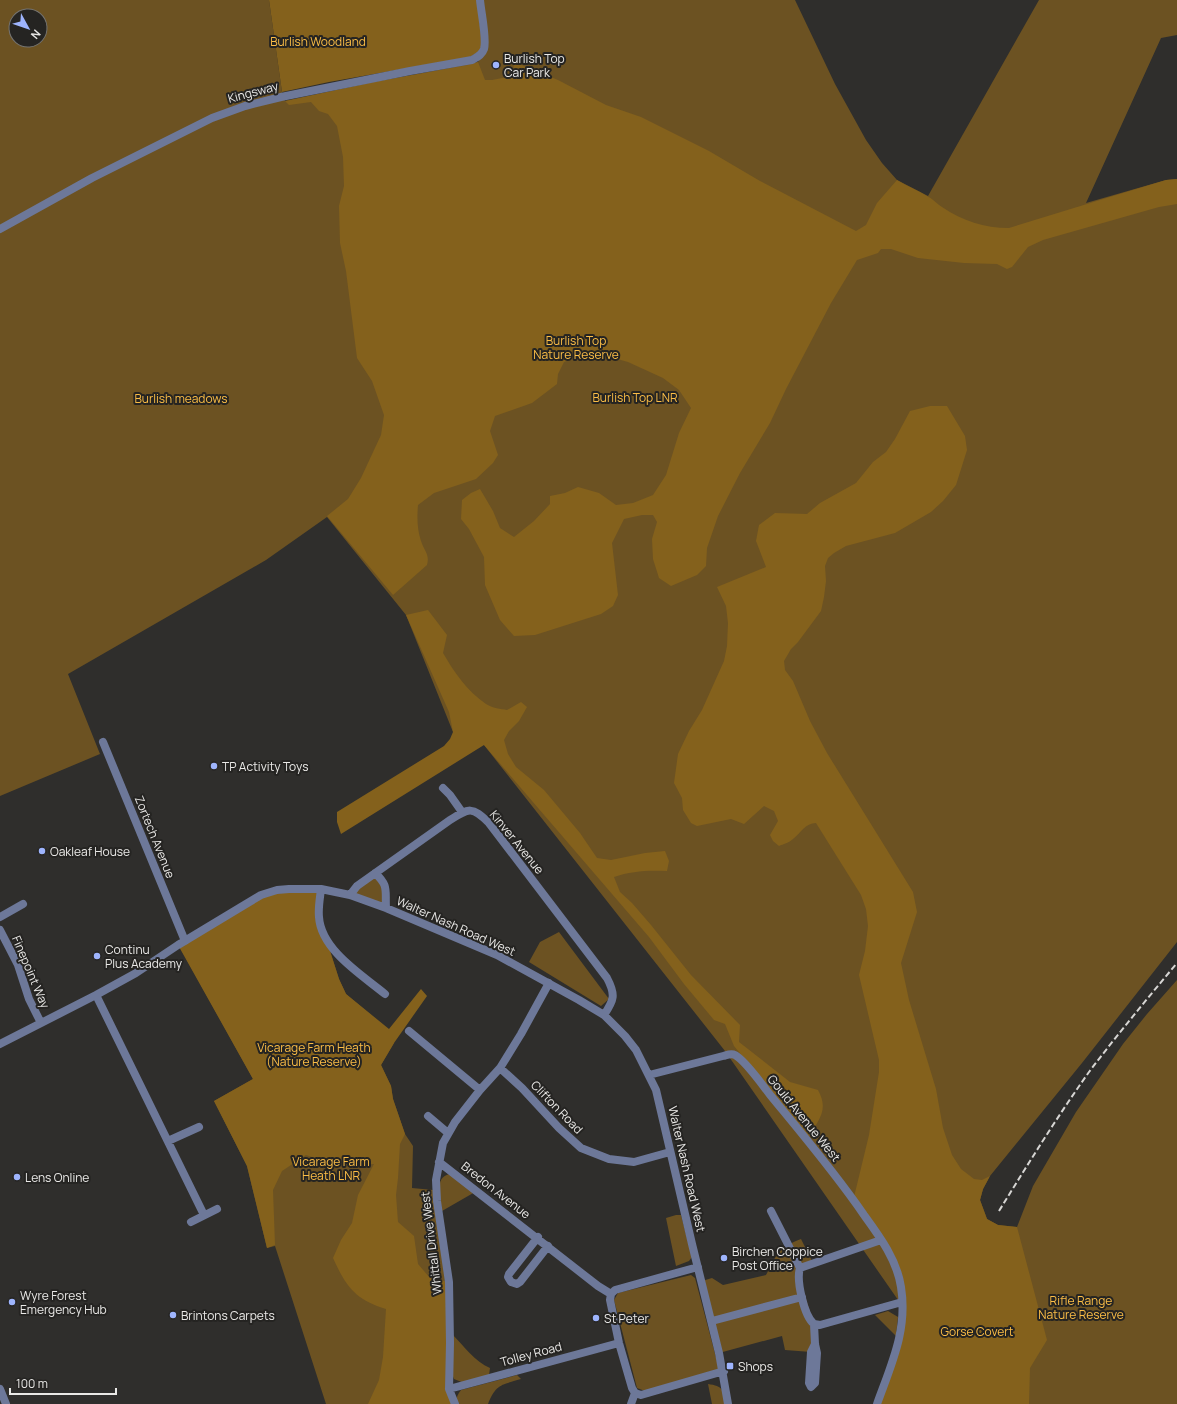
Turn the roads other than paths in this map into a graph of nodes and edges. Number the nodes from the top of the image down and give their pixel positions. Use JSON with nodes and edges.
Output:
{"nodes":[{"id":1,"x":480,"y":0,"type":"edge"},
{"id":2,"x":0,"y":229,"type":"edge"},
{"id":3,"x":103,"y":742,"type":"dead end"},
{"id":4,"x":443,"y":788,"type":"dead end"},
{"id":5,"x":462,"y":812,"type":"junction"},
{"id":6,"x":375,"y":873,"type":"junction"},
{"id":7,"x":321,"y":889,"type":"junction"},
{"id":8,"x":350,"y":895,"type":"junction"},
{"id":9,"x":24,"y":904,"type":"dead end"},
{"id":10,"x":386,"y":908,"type":"junction"},
{"id":11,"x":0,"y":916,"type":"edge"},
{"id":12,"x":0,"y":930,"type":"edge"},
{"id":13,"x":185,"y":941,"type":"junction"},
{"id":14,"x":548,"y":983,"type":"junction"},
{"id":15,"x":385,"y":994,"type":"dead end"},
{"id":16,"x":96,"y":995,"type":"junction"},
{"id":17,"x":604,"y":1015,"type":"junction"},
{"id":18,"x":40,"y":1023,"type":"junction"},
{"id":19,"x":409,"y":1031,"type":"dead end"},
{"id":20,"x":0,"y":1044,"type":"edge"},
{"id":21,"x":500,"y":1068,"type":"junction"},
{"id":22,"x":649,"y":1075,"type":"junction"},
{"id":23,"x":480,"y":1090,"type":"junction"},
{"id":24,"x":428,"y":1116,"type":"dead end"},
{"id":25,"x":199,"y":1127,"type":"dead end"},
{"id":26,"x":448,"y":1133,"type":"junction"},
{"id":27,"x":168,"y":1141,"type":"junction"},
{"id":28,"x":670,"y":1152,"type":"junction"},
{"id":29,"x":439,"y":1162,"type":"junction"},
{"id":30,"x":217,"y":1209,"type":"dead end"},
{"id":31,"x":771,"y":1211,"type":"dead end"},
{"id":32,"x":204,"y":1215,"type":"junction"},
{"id":33,"x":191,"y":1222,"type":"dead end"},
{"id":34,"x":538,"y":1237,"type":"junction"},
{"id":35,"x":881,"y":1240,"type":"junction"},
{"id":36,"x":548,"y":1246,"type":"junction"},
{"id":37,"x":698,"y":1267,"type":"junction"},
{"id":38,"x":800,"y":1268,"type":"junction"},
{"id":39,"x":611,"y":1294,"type":"junction"},
{"id":40,"x":802,"y":1297,"type":"junction"},
{"id":41,"x":902,"y":1302,"type":"junction"},
{"id":42,"x":712,"y":1320,"type":"junction"},
{"id":43,"x":814,"y":1324,"type":"junction"},
{"id":44,"x":619,"y":1343,"type":"junction"},
{"id":45,"x":815,"y":1344,"type":"dead end"},
{"id":46,"x":724,"y":1371,"type":"junction"},
{"id":47,"x":0,"y":1389,"type":"edge"},
{"id":48,"x":449,"y":1389,"type":"junction"},
{"id":49,"x":635,"y":1393,"type":"junction"},
{"id":50,"x":6,"y":1404,"type":"edge"},
{"id":51,"x":455,"y":1404,"type":"edge"},
{"id":52,"x":631,"y":1404,"type":"edge"},
{"id":53,"x":728,"y":1404,"type":"edge"},
{"id":54,"x":877,"y":1404,"type":"edge"}],
"edges":[{"from":1,"to":2,"type":"street","name":"Kingsway"},
{"from":3,"to":13,"type":"street","name":"Zortech Avenue"},
{"from":4,"to":5,"type":"street"},
{"from":5,"to":6,"type":"street"},
{"from":5,"to":17,"type":"street","name":"Kinver Avenue"},
{"from":6,"to":8,"type":"street"},
{"from":6,"to":10,"type":"street"},
{"from":7,"to":8,"type":"street","name":"Walter Nash Road West"},
{"from":7,"to":13,"type":"street","name":"Walter Nash Road West"},
{"from":7,"to":15,"type":"street"},
{"from":8,"to":10,"type":"street","name":"Walter Nash Road West"},
{"from":9,"to":11,"type":"street"},
{"from":10,"to":14,"type":"street","name":"Walter Nash Road West"},
{"from":12,"to":18,"type":"street","name":"Finepoint Way"},
{"from":13,"to":16,"type":"street","name":"Walter Nash Road West"},
{"from":14,"to":17,"type":"street","name":"Walter Nash Road West"},
{"from":14,"to":21,"type":"street","name":"Whittall Drive West"},
{"from":16,"to":18,"type":"street","name":"Walter Nash Road West"},
{"from":16,"to":27,"type":"street"},
{"from":17,"to":22,"type":"street","name":"Walter Nash Road West"},
{"from":18,"to":20,"type":"street","name":"Walter Nash Road West"},
{"from":19,"to":23,"type":"street"},
{"from":21,"to":23,"type":"street","name":"Whittall Drive West"},
{"from":21,"to":28,"type":"street","name":"Clifton Road"},
{"from":22,"to":28,"type":"street","name":"Walter Nash Road West"},
{"from":22,"to":35,"type":"street","name":"Gould Avenue West"},
{"from":23,"to":26,"type":"street","name":"Whittall Drive West"},
{"from":24,"to":26,"type":"street"},
{"from":25,"to":27,"type":"street"},
{"from":26,"to":29,"type":"street","name":"Whittall Drive West"},
{"from":27,"to":32,"type":"street"},
{"from":28,"to":37,"type":"street","name":"Walter Nash Road West"},
{"from":29,"to":34,"type":"street","name":"Bredon Avenue"},
{"from":29,"to":48,"type":"street","name":"Whittall Drive West"},
{"from":30,"to":32,"type":"street"},
{"from":31,"to":38,"type":"street"},
{"from":32,"to":33,"type":"street"},
{"from":34,"to":36,"type":"street","name":"Bredon Avenue"},
{"from":34,"to":36,"type":"street"},
{"from":35,"to":38,"type":"street"},
{"from":35,"to":41,"type":"street","name":"Gould Avenue West"},
{"from":36,"to":39,"type":"street","name":"Bredon Avenue"},
{"from":37,"to":39,"type":"street"},
{"from":37,"to":42,"type":"street","name":"Walter Nash Road West"},
{"from":38,"to":40,"type":"street"},
{"from":39,"to":44,"type":"street"},
{"from":40,"to":42,"type":"street"},
{"from":40,"to":43,"type":"street"},
{"from":41,"to":43,"type":"street"},
{"from":41,"to":54,"type":"street","name":"Gould Avenue West"},
{"from":42,"to":46,"type":"street","name":"Walter Nash Road West"},
{"from":43,"to":45,"type":"street"},
{"from":44,"to":48,"type":"street","name":"Tolley Road"},
{"from":44,"to":49,"type":"street"},
{"from":46,"to":49,"type":"street"},
{"from":46,"to":53,"type":"street","name":"Walter Nash Road West"},
{"from":47,"to":50,"type":"street"},
{"from":48,"to":51,"type":"street"},
{"from":49,"to":52,"type":"street"}]}
